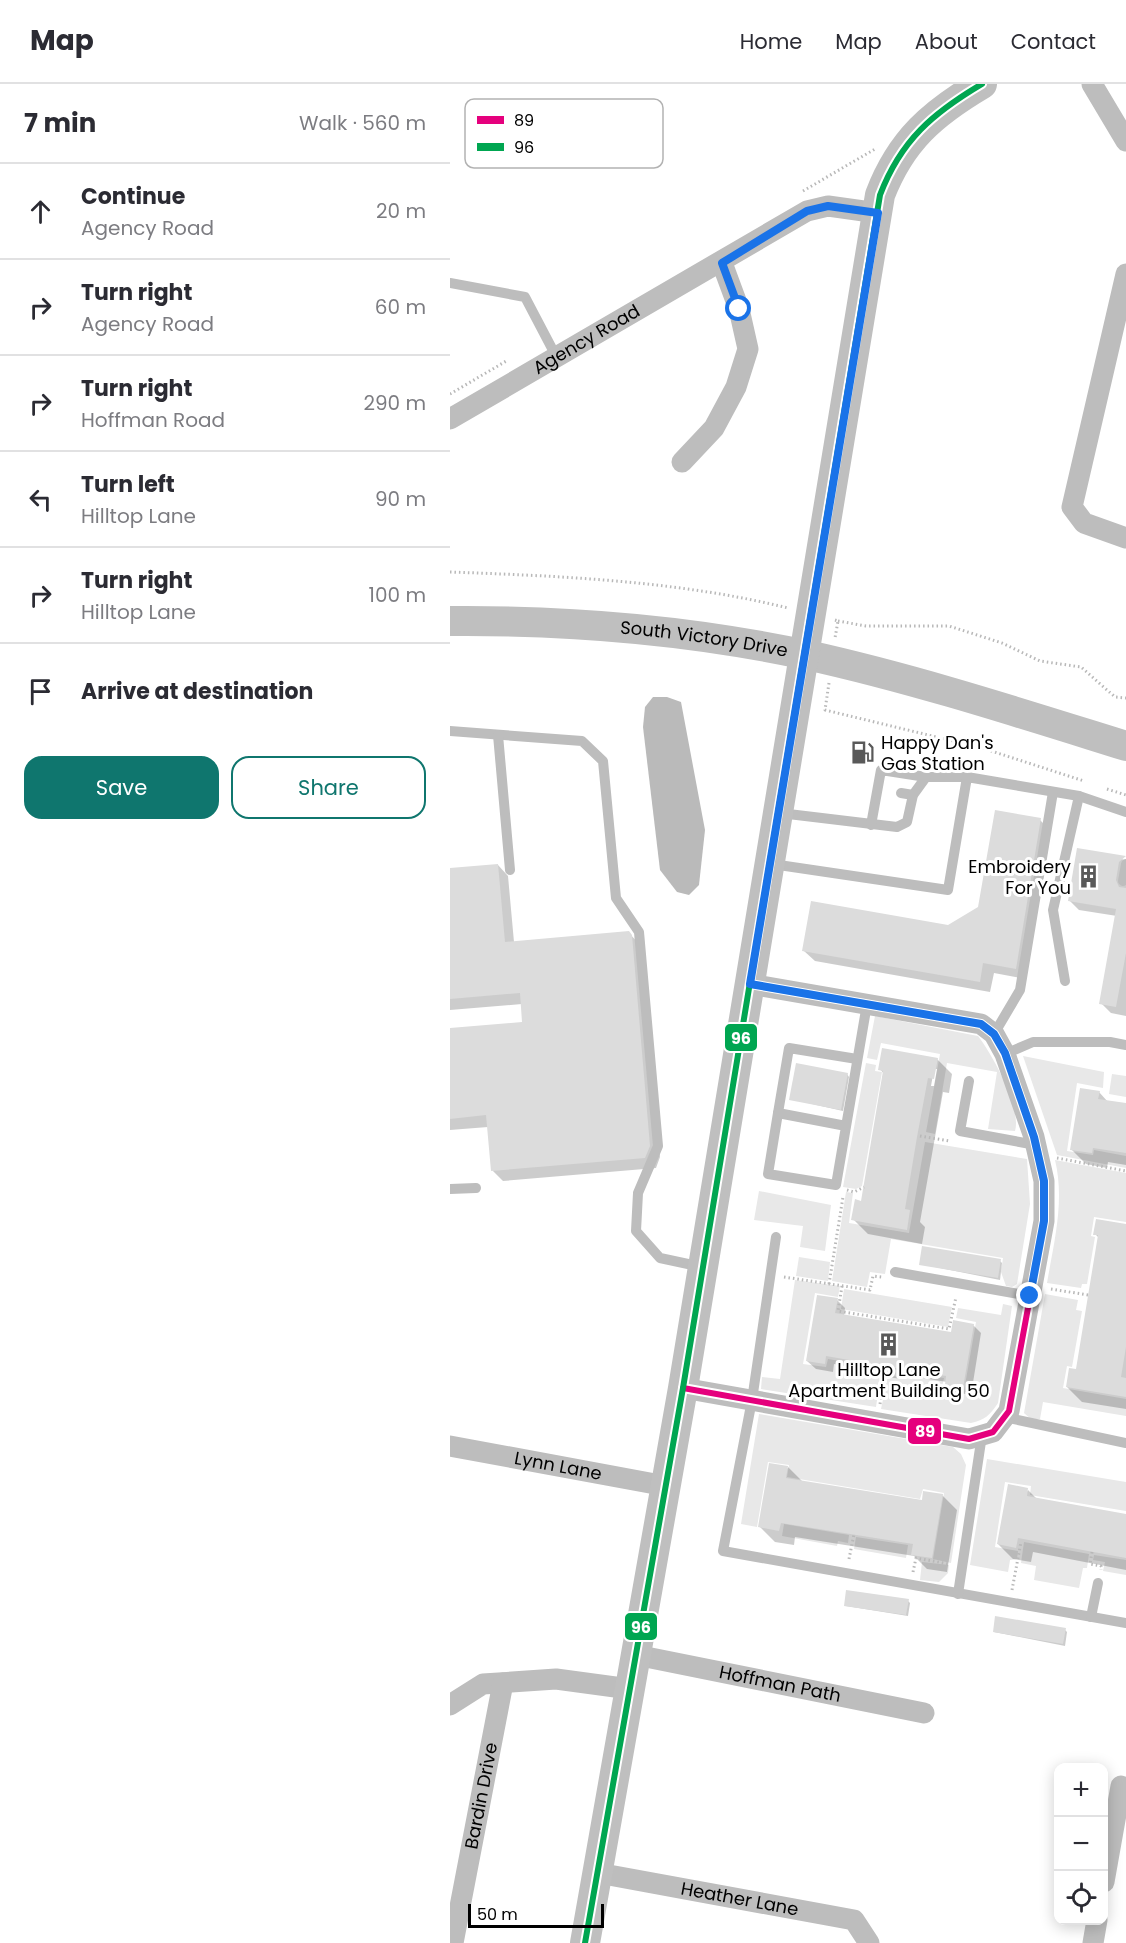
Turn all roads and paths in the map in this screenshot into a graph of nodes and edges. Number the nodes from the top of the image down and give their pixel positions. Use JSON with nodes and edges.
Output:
{"nodes":[{"id":1,"x":982,"y":84,"type":"edge"},
{"id":2,"x":1092,"y":84,"type":"edge"},
{"id":3,"x":1126,"y":141,"type":"edge"},
{"id":4,"x":876,"y":147,"type":"dead end"},
{"id":5,"x":795,"y":196,"type":"dead end"},
{"id":6,"x":878,"y":213,"type":"junction"},
{"id":7,"x":722,"y":263,"type":"junction"},
{"id":8,"x":1126,"y":274,"type":"edge"},
{"id":9,"x":450,"y":283,"type":"edge"},
{"id":10,"x":548,"y":338,"type":"junction"},
{"id":11,"x":557,"y":357,"type":"junction"},
{"id":12,"x":450,"y":394,"type":"edge"},
{"id":13,"x":450,"y":419,"type":"edge"},
{"id":14,"x":682,"y":462,"type":"dead end"},
{"id":15,"x":1126,"y":538,"type":"edge"},
{"id":16,"x":450,"y":621,"type":"edge"},
{"id":17,"x":838,"y":621,"type":"dead end"},
{"id":18,"x":804,"y":654,"type":"junction"},
{"id":19,"x":1126,"y":698,"type":"edge"},
{"id":20,"x":450,"y":731,"type":"edge"},
{"id":21,"x":498,"y":735,"type":"junction"},
{"id":22,"x":1126,"y":746,"type":"edge"},
{"id":23,"x":926,"y":777,"type":"junction"},
{"id":24,"x":967,"y":777,"type":"junction"},
{"id":25,"x":1053,"y":792,"type":"junction"},
{"id":26,"x":901,"y":793,"type":"dead end"},
{"id":27,"x":913,"y":795,"type":"junction"},
{"id":28,"x":1079,"y":796,"type":"junction"},
{"id":29,"x":777,"y":812,"type":"junction"},
{"id":30,"x":1126,"y":812,"type":"edge"},
{"id":31,"x":871,"y":825,"type":"junction"},
{"id":32,"x":769,"y":864,"type":"junction"},
{"id":33,"x":1126,"y":864,"type":"edge"},
{"id":34,"x":510,"y":870,"type":"dead end"},
{"id":35,"x":1123,"y":880,"type":"dead end"},
{"id":36,"x":1065,"y":981,"type":"dead end"},
{"id":37,"x":750,"y":984,"type":"junction"},
{"id":38,"x":867,"y":1004,"type":"junction"},
{"id":39,"x":994,"y":1034,"type":"junction"},
{"id":40,"x":1126,"y":1045,"type":"edge"},
{"id":41,"x":1005,"y":1053,"type":"junction"},
{"id":42,"x":857,"y":1059,"type":"junction"},
{"id":43,"x":969,"y":1082,"type":"dead end"},
{"id":44,"x":778,"y":1113,"type":"junction"},
{"id":45,"x":846,"y":1126,"type":"junction"},
{"id":46,"x":1037,"y":1150,"type":"junction"},
{"id":47,"x":1126,"y":1171,"type":"edge"},
{"id":48,"x":864,"y":1187,"type":"dead end"},
{"id":49,"x":476,"y":1188,"type":"dead end"},
{"id":50,"x":450,"y":1189,"type":"edge"},
{"id":51,"x":776,"y":1237,"type":"dead end"},
{"id":52,"x":703,"y":1267,"type":"junction"},
{"id":53,"x":895,"y":1272,"type":"joint"},
{"id":54,"x":770,"y":1275,"type":"junction"},
{"id":55,"x":958,"y":1283,"type":"junction"},
{"id":56,"x":829,"y":1284,"type":"junction"},
{"id":57,"x":842,"y":1286,"type":"junction"},
{"id":58,"x":1031,"y":1291,"type":"junction"},
{"id":59,"x":1088,"y":1295,"type":"dead end"},
{"id":60,"x":886,"y":1371,"type":"dead end"},
{"id":61,"x":683,"y":1388,"type":"junction"},
{"id":62,"x":752,"y":1400,"type":"junction"},
{"id":63,"x":1004,"y":1417,"type":"junction"},
{"id":64,"x":877,"y":1423,"type":"junction"},
{"id":65,"x":982,"y":1435,"type":"junction"},
{"id":66,"x":1126,"y":1443,"type":"edge"},
{"id":67,"x":450,"y":1446,"type":"edge"},
{"id":68,"x":666,"y":1486,"type":"junction"},
{"id":69,"x":854,"y":1534,"type":"dead end"},
{"id":70,"x":1022,"y":1542,"type":"dead end"},
{"id":71,"x":1092,"y":1552,"type":"dead end"},
{"id":72,"x":963,"y":1566,"type":"junction"},
{"id":73,"x":847,"y":1574,"type":"junction"},
{"id":74,"x":1098,"y":1583,"type":"joint"},
{"id":75,"x":911,"y":1585,"type":"junction"},
{"id":76,"x":958,"y":1594,"type":"junction"},
{"id":77,"x":1010,"y":1603,"type":"junction"},
{"id":78,"x":1091,"y":1617,"type":"junction"},
{"id":79,"x":1126,"y":1623,"type":"edge"},
{"id":80,"x":636,"y":1655,"type":"junction"},
{"id":81,"x":503,"y":1683,"type":"junction"},
{"id":82,"x":630,"y":1689,"type":"junction"},
{"id":83,"x":450,"y":1705,"type":"edge"},
{"id":84,"x":924,"y":1713,"type":"dead end"},
{"id":85,"x":1121,"y":1786,"type":"dead end"},
{"id":86,"x":1106,"y":1871,"type":"edge"},
{"id":87,"x":457,"y":1872,"type":"edge"},
{"id":88,"x":598,"y":1873,"type":"junction"},
{"id":89,"x":1096,"y":1925,"type":"edge"},
{"id":90,"x":453,"y":1943,"type":"edge"},
{"id":91,"x":585,"y":1943,"type":"edge"},
{"id":92,"x":869,"y":1943,"type":"edge"},
{"id":93,"x":1093,"y":1943,"type":"edge"}],
"edges":[{"from":1,"to":6,"type":"main road"},
{"from":2,"to":3,"type":"street"},
{"from":4,"to":5,"type":"path"},
{"from":6,"to":7,"type":"street","name":"Agency Road"},
{"from":6,"to":18,"type":"main road"},
{"from":7,"to":11,"type":"street","name":"Agency Road"},
{"from":7,"to":14,"type":"street"},
{"from":8,"to":15,"type":"street"},
{"from":9,"to":10,"type":"lane"},
{"from":10,"to":11,"type":"lane"},
{"from":10,"to":12,"type":"path"},
{"from":11,"to":13,"type":"street","name":"Agency Road"},
{"from":16,"to":18,"type":"main road","name":"South Victory Drive"},
{"from":17,"to":19,"type":"path"},
{"from":18,"to":22,"type":"main road","name":"South Victory Drive"},
{"from":18,"to":29,"type":"main road"},
{"from":20,"to":21,"type":"lane"},
{"from":21,"to":34,"type":"lane"},
{"from":21,"to":52,"type":"lane"},
{"from":23,"to":24,"type":"lane"},
{"from":23,"to":27,"type":"lane"},
{"from":23,"to":31,"type":"lane"},
{"from":24,"to":25,"type":"lane"},
{"from":24,"to":32,"type":"lane"},
{"from":25,"to":28,"type":"lane"},
{"from":25,"to":39,"type":"lane"},
{"from":26,"to":27,"type":"lane"},
{"from":27,"to":31,"type":"lane"},
{"from":28,"to":30,"type":"lane"},
{"from":28,"to":36,"type":"lane"},
{"from":29,"to":31,"type":"lane"},
{"from":29,"to":32,"type":"main road"},
{"from":32,"to":37,"type":"main road"},
{"from":33,"to":35,"type":"lane"},
{"from":37,"to":38,"type":"street"},
{"from":37,"to":52,"type":"main road"},
{"from":38,"to":39,"type":"street"},
{"from":38,"to":42,"type":"lane"},
{"from":39,"to":41,"type":"street"},
{"from":40,"to":41,"type":"lane"},
{"from":41,"to":46,"type":"street"},
{"from":42,"to":44,"type":"lane"},
{"from":42,"to":45,"type":"lane"},
{"from":43,"to":46,"type":"lane"},
{"from":44,"to":45,"type":"lane"},
{"from":44,"to":45,"type":"lane"},
{"from":46,"to":47,"type":"path"},
{"from":46,"to":58,"type":"street"},
{"from":48,"to":56,"type":"path"},
{"from":49,"to":50,"type":"lane"},
{"from":51,"to":54,"type":"lane"},
{"from":52,"to":61,"type":"main road"},
{"from":53,"to":55,"type":"lane"},
{"from":53,"to":57,"type":"path"},
{"from":54,"to":56,"type":"path"},
{"from":54,"to":62,"type":"lane"},
{"from":55,"to":57,"type":"path"},
{"from":55,"to":58,"type":"lane"},
{"from":56,"to":57,"type":"path"},
{"from":58,"to":59,"type":"path"},
{"from":58,"to":63,"type":"street"},
{"from":60,"to":64,"type":"path"},
{"from":61,"to":62,"type":"street"},
{"from":61,"to":68,"type":"main road"},
{"from":62,"to":64,"type":"street"},
{"from":62,"to":73,"type":"lane"},
{"from":63,"to":65,"type":"street"},
{"from":63,"to":66,"type":"lane"},
{"from":64,"to":65,"type":"street"},
{"from":65,"to":72,"type":"lane"},
{"from":67,"to":68,"type":"street","name":"Lynn Lane"},
{"from":68,"to":80,"type":"main road"},
{"from":69,"to":73,"type":"path"},
{"from":70,"to":77,"type":"path"},
{"from":71,"to":74,"type":"path"},
{"from":72,"to":75,"type":"path"},
{"from":72,"to":76,"type":"lane"},
{"from":73,"to":75,"type":"lane"},
{"from":74,"to":78,"type":"lane"},
{"from":75,"to":76,"type":"lane"},
{"from":76,"to":77,"type":"lane"},
{"from":77,"to":78,"type":"lane"},
{"from":78,"to":79,"type":"lane"},
{"from":80,"to":82,"type":"main road"},
{"from":80,"to":84,"type":"street","name":"Hoffman Path"},
{"from":81,"to":82,"type":"street"},
{"from":81,"to":83,"type":"street"},
{"from":81,"to":87,"type":"street","name":"Bardin Drive"},
{"from":82,"to":88,"type":"main road"},
{"from":85,"to":86,"type":"street"},
{"from":87,"to":90,"type":"street","name":"Bardin Drive"},
{"from":88,"to":91,"type":"main road"},
{"from":88,"to":92,"type":"street","name":"Heather Lane"},
{"from":89,"to":93,"type":"street"}]}
